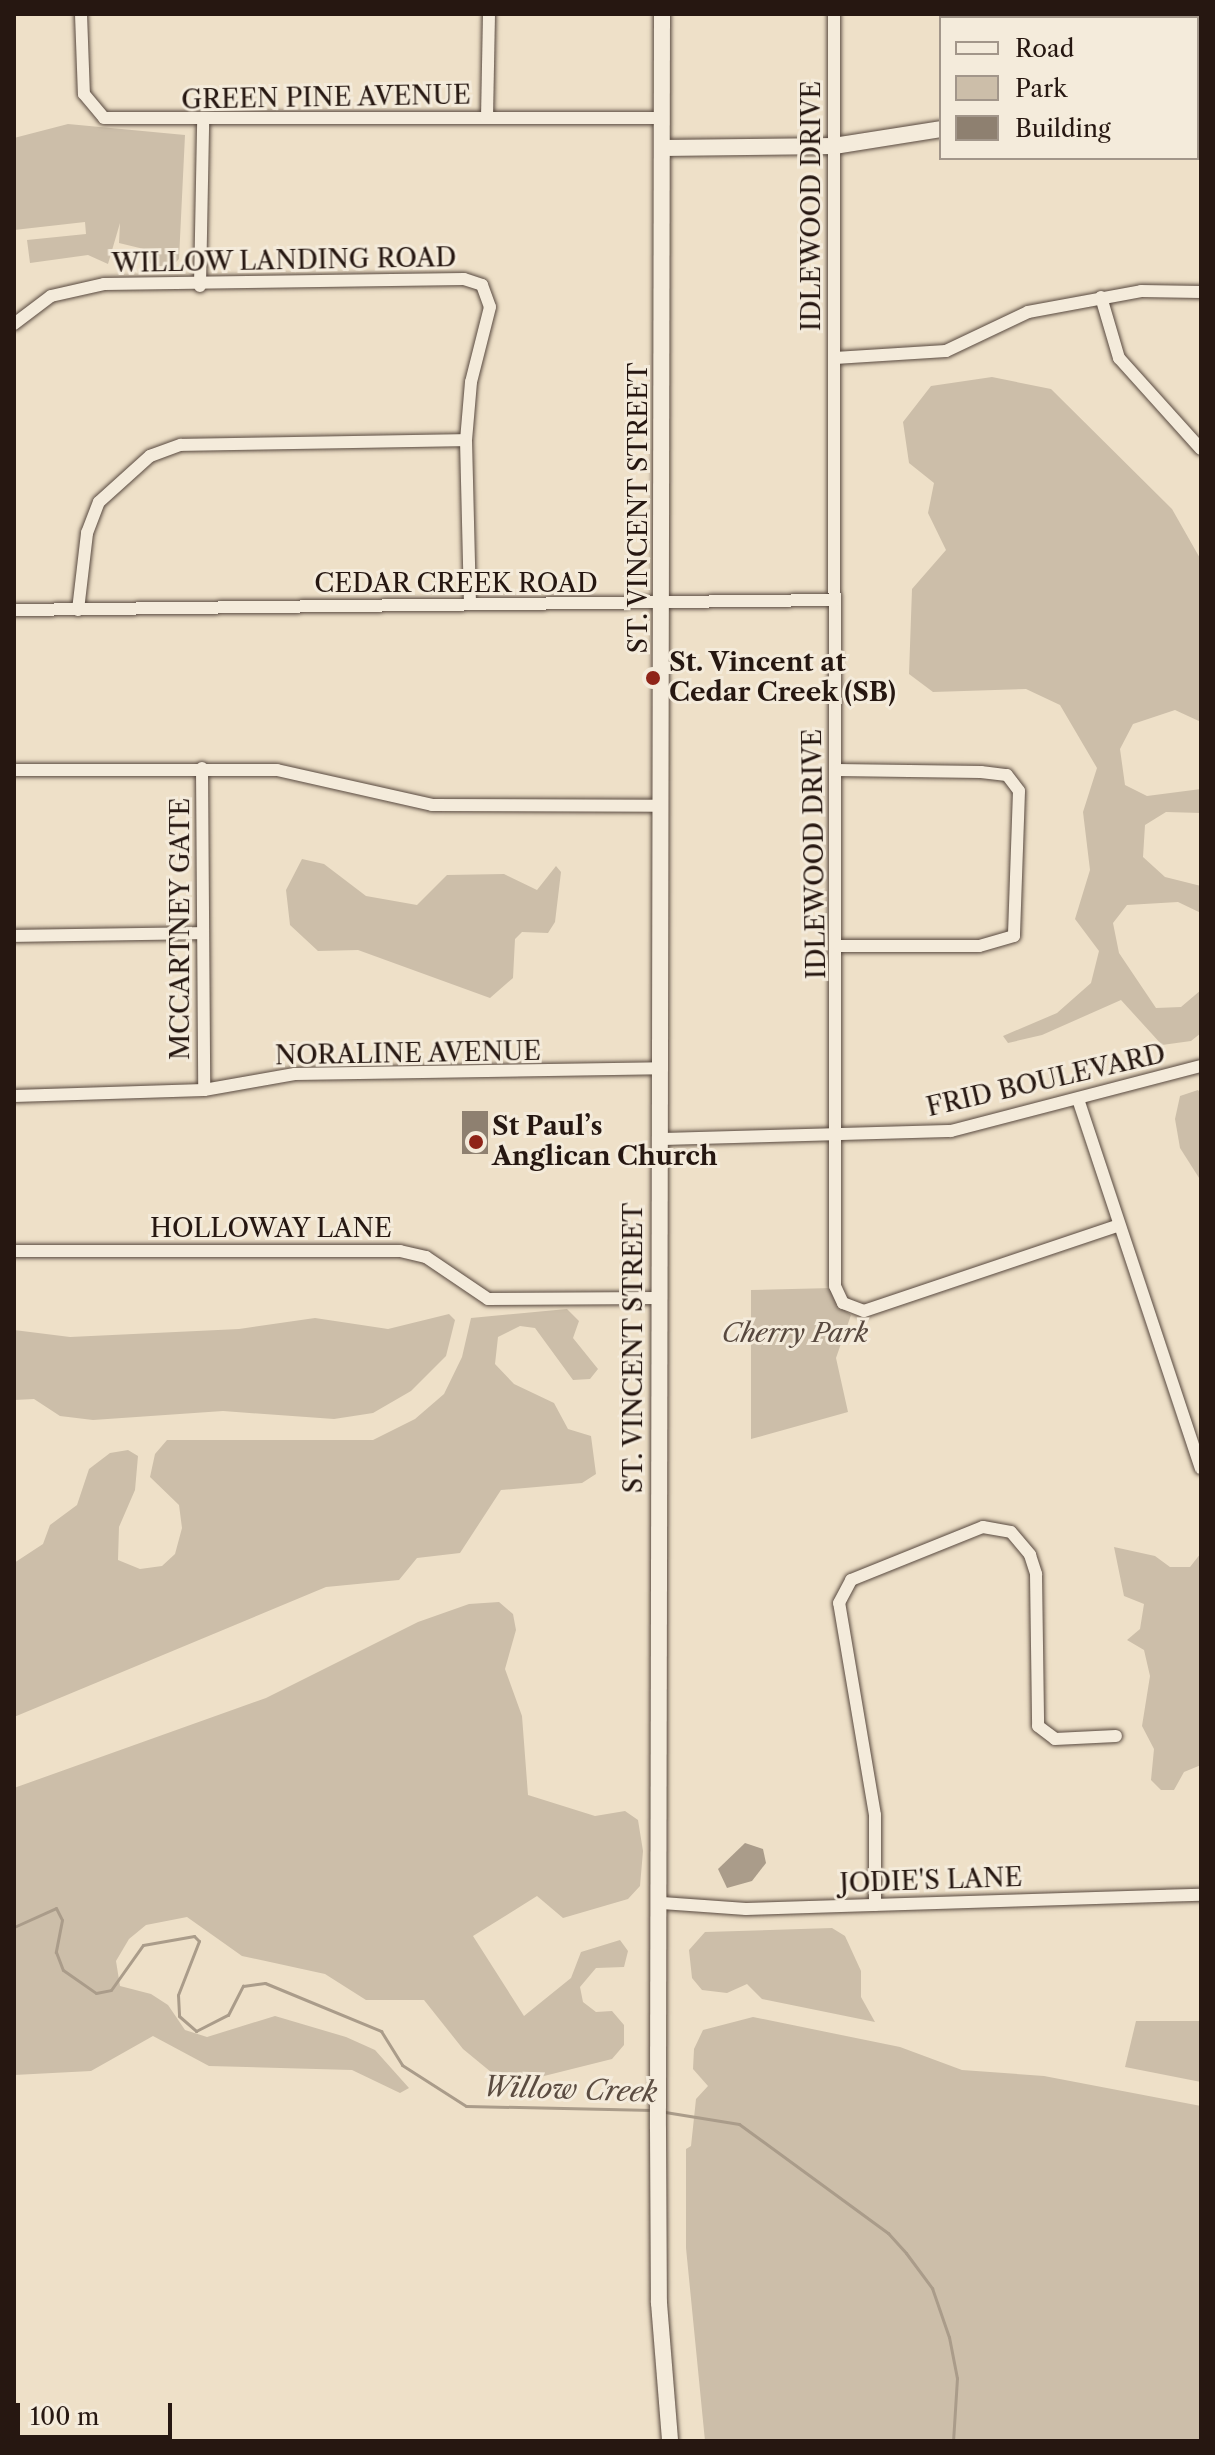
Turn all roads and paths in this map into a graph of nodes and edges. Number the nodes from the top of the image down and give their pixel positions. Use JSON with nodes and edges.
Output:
{"nodes":[{"id":1,"x":81,"y":14,"type":"edge"},
{"id":2,"x":489,"y":14,"type":"edge"},
{"id":3,"x":662,"y":14,"type":"edge"},
{"id":4,"x":834,"y":14,"type":"edge"},
{"id":5,"x":487,"y":118,"type":"junction"},
{"id":6,"x":662,"y":118,"type":"junction"},
{"id":7,"x":203,"y":123,"type":"junction"},
{"id":8,"x":939,"y":129,"type":"edge"},
{"id":9,"x":834,"y":146,"type":"junction"},
{"id":10,"x":662,"y":148,"type":"junction"},
{"id":11,"x":200,"y":286,"type":"junction"},
{"id":12,"x":1201,"y":292,"type":"edge"},
{"id":13,"x":1101,"y":297,"type":"junction"},
{"id":14,"x":14,"y":324,"type":"edge"},
{"id":15,"x":835,"y":358,"type":"junction"},
{"id":16,"x":466,"y":440,"type":"junction"},
{"id":17,"x":1201,"y":449,"type":"edge"},
{"id":18,"x":835,"y":600,"type":"junction"},
{"id":19,"x":470,"y":604,"type":"junction"},
{"id":20,"x":664,"y":604,"type":"junction"},
{"id":21,"x":14,"y":610,"type":"edge"},
{"id":22,"x":78,"y":610,"type":"junction"},
{"id":23,"x":202,"y":768,"type":"junction"},
{"id":24,"x":14,"y":770,"type":"edge"},
{"id":25,"x":837,"y":770,"type":"junction"},
{"id":26,"x":662,"y":806,"type":"junction"},
{"id":27,"x":203,"y":933,"type":"junction"},
{"id":28,"x":14,"y":936,"type":"edge"},
{"id":29,"x":839,"y":946,"type":"junction"},
{"id":30,"x":1201,"y":1066,"type":"edge"},
{"id":31,"x":661,"y":1068,"type":"junction"},
{"id":32,"x":204,"y":1090,"type":"junction"},
{"id":33,"x":14,"y":1096,"type":"edge"},
{"id":34,"x":1078,"y":1099,"type":"junction"},
{"id":35,"x":839,"y":1135,"type":"junction"},
{"id":36,"x":660,"y":1139,"type":"junction"},
{"id":37,"x":1119,"y":1225,"type":"junction"},
{"id":38,"x":14,"y":1251,"type":"edge"},
{"id":39,"x":657,"y":1298,"type":"junction"},
{"id":40,"x":1201,"y":1468,"type":"edge"},
{"id":41,"x":1116,"y":1736,"type":"dead end"},
{"id":42,"x":1201,"y":1895,"type":"edge"},
{"id":43,"x":662,"y":1903,"type":"junction"},
{"id":44,"x":875,"y":1905,"type":"junction"},
{"id":45,"x":670,"y":2441,"type":"edge"}],
"edges":[{"from":1,"to":7,"type":"street","name":"GREEN PINE AVENUE"},
{"from":2,"to":5,"type":"street"},
{"from":3,"to":6,"type":"street","name":"ST. VINCENT STREET"},
{"from":4,"to":9,"type":"street","name":"IDLEWOOD DRIVE"},
{"from":5,"to":6,"type":"street","name":"GREEN PINE AVENUE"},
{"from":5,"to":7,"type":"street","name":"GREEN PINE AVENUE"},
{"from":6,"to":10,"type":"street","name":"ST. VINCENT STREET"},
{"from":7,"to":11,"type":"street"},
{"from":8,"to":9,"type":"street"},
{"from":9,"to":10,"type":"street"},
{"from":9,"to":15,"type":"street","name":"IDLEWOOD DRIVE"},
{"from":10,"to":20,"type":"street","name":"ST. VINCENT STREET"},
{"from":11,"to":14,"type":"street","name":"WILLOW LANDING ROAD"},
{"from":11,"to":16,"type":"street","name":"WILLOW LANDING ROAD"},
{"from":12,"to":13,"type":"street"},
{"from":13,"to":15,"type":"street"},
{"from":13,"to":17,"type":"street"},
{"from":15,"to":18,"type":"street","name":"IDLEWOOD DRIVE"},
{"from":16,"to":19,"type":"street","name":"WILLOW LANDING ROAD"},
{"from":16,"to":22,"type":"street"},
{"from":18,"to":20,"type":"street","name":"CEDAR CREEK ROAD"},
{"from":18,"to":25,"type":"street","name":"IDLEWOOD DRIVE"},
{"from":19,"to":20,"type":"street","name":"CEDAR CREEK ROAD"},
{"from":19,"to":22,"type":"street","name":"CEDAR CREEK ROAD"},
{"from":20,"to":26,"type":"street","name":"ST. VINCENT STREET"},
{"from":21,"to":22,"type":"street","name":"CEDAR CREEK ROAD"},
{"from":23,"to":24,"type":"street"},
{"from":23,"to":26,"type":"street"},
{"from":23,"to":27,"type":"street","name":"MCCARTNEY GATE"},
{"from":25,"to":29,"type":"street","name":"IDLEWOOD DRIVE"},
{"from":25,"to":29,"type":"street"},
{"from":26,"to":31,"type":"street","name":"ST. VINCENT STREET"},
{"from":27,"to":28,"type":"street"},
{"from":27,"to":32,"type":"street","name":"MCCARTNEY GATE"},
{"from":29,"to":35,"type":"street","name":"IDLEWOOD DRIVE"},
{"from":30,"to":34,"type":"street","name":"FRID BOULEVARD"},
{"from":31,"to":32,"type":"street","name":"NORALINE AVENUE"},
{"from":31,"to":36,"type":"street","name":"ST. VINCENT STREET"},
{"from":32,"to":33,"type":"street","name":"NORALINE AVENUE"},
{"from":34,"to":35,"type":"street","name":"FRID BOULEVARD"},
{"from":34,"to":37,"type":"street"},
{"from":35,"to":36,"type":"street","name":"FRID BOULEVARD"},
{"from":35,"to":37,"type":"street","name":"IDLEWOOD DRIVE"},
{"from":36,"to":39,"type":"street","name":"ST. VINCENT STREET"},
{"from":37,"to":40,"type":"street"},
{"from":38,"to":39,"type":"street","name":"HOLLOWAY LANE"},
{"from":39,"to":43,"type":"street","name":"ST. VINCENT STREET"},
{"from":41,"to":44,"type":"street"},
{"from":42,"to":44,"type":"street","name":"JODIE'S LANE"},
{"from":43,"to":44,"type":"street","name":"JODIE'S LANE"},
{"from":43,"to":45,"type":"street","name":"ST. VINCENT STREET"}]}
